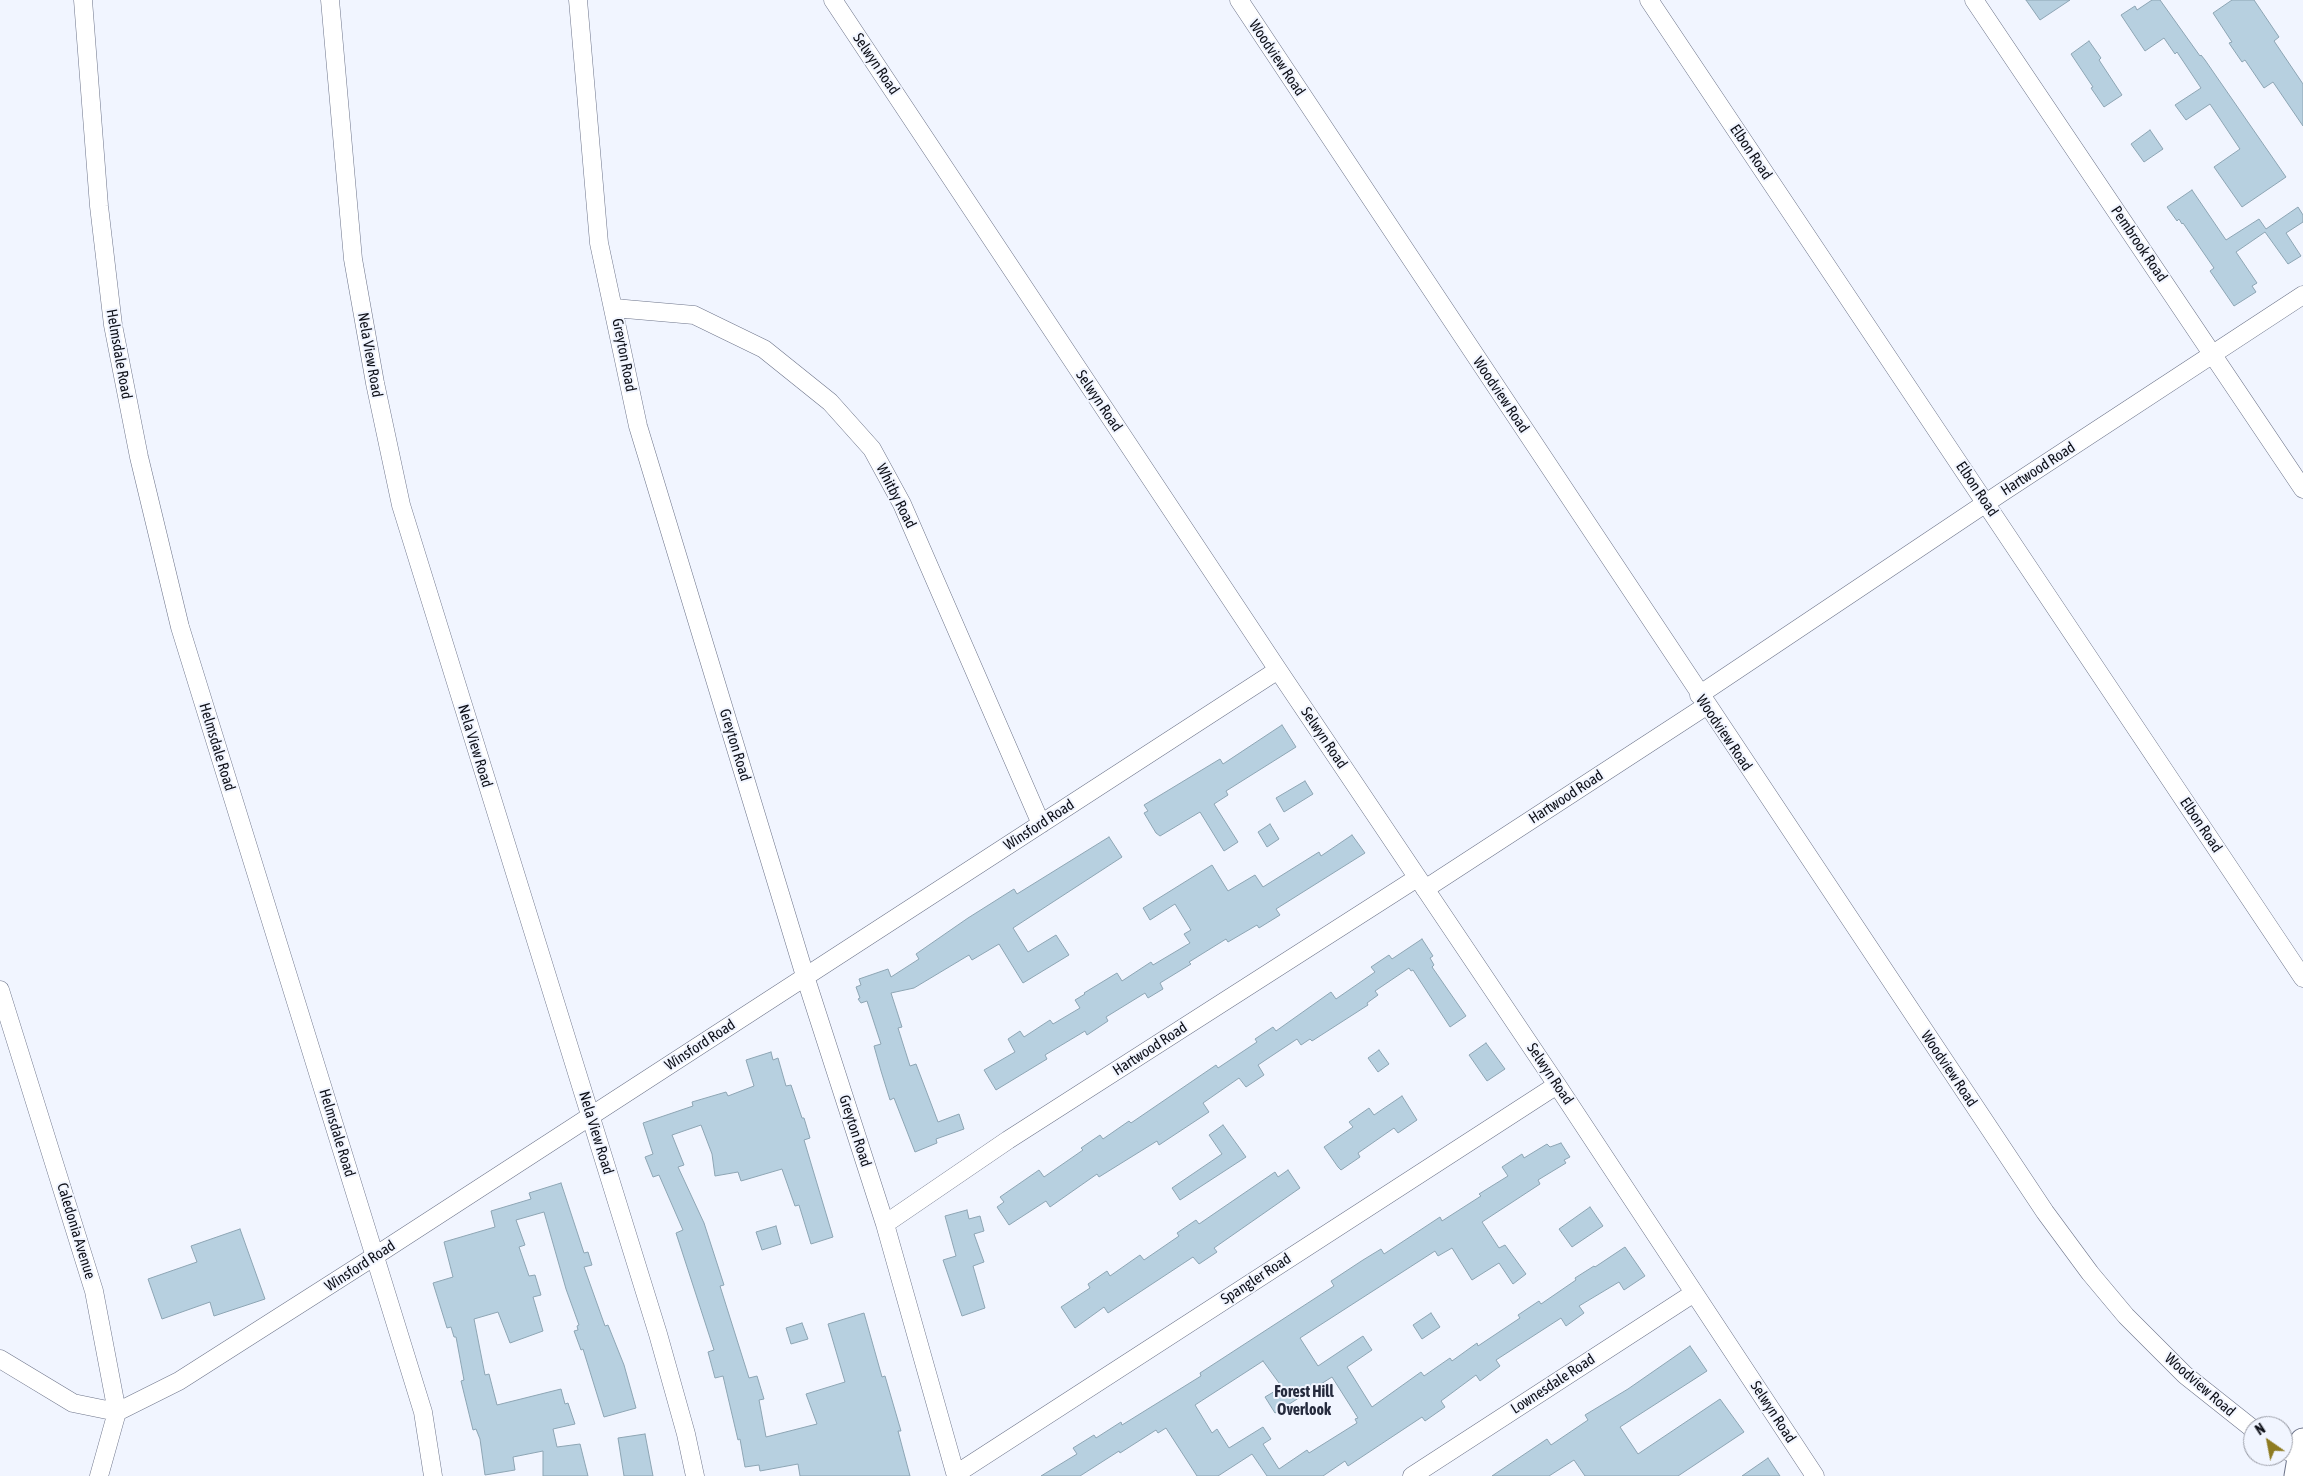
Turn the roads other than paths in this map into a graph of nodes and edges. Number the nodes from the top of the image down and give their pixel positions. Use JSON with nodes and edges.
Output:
{"nodes":[{"id":1,"x":83,"y":0,"type":"edge"},
{"id":2,"x":330,"y":0,"type":"edge"},
{"id":3,"x":578,"y":0,"type":"edge"},
{"id":4,"x":834,"y":0,"type":"edge"},
{"id":5,"x":1239,"y":0,"type":"edge"},
{"id":6,"x":1649,"y":0,"type":"edge"},
{"id":7,"x":1974,"y":0,"type":"edge"},
{"id":8,"x":2303,"y":295,"type":"edge"},
{"id":9,"x":614,"y":308,"type":"junction"},
{"id":10,"x":2212,"y":355,"type":"junction"},
{"id":11,"x":2303,"y":489,"type":"edge"},
{"id":12,"x":1986,"y":503,"type":"junction"},
{"id":13,"x":1278,"y":670,"type":"junction"},
{"id":14,"x":1703,"y":700,"type":"junction"},
{"id":15,"x":1041,"y":824,"type":"junction"},
{"id":16,"x":1421,"y":883,"type":"junction"},
{"id":17,"x":805,"y":976,"type":"junction"},
{"id":18,"x":2303,"y":978,"type":"edge"},
{"id":19,"x":0,"y":990,"type":"edge"},
{"id":20,"x":1557,"y":1085,"type":"junction"},
{"id":21,"x":591,"y":1116,"type":"junction"},
{"id":22,"x":884,"y":1224,"type":"junction"},
{"id":23,"x":375,"y":1256,"type":"junction"},
{"id":24,"x":1694,"y":1293,"type":"junction"},
{"id":25,"x":0,"y":1359,"type":"edge"},
{"id":26,"x":117,"y":1412,"type":"junction"},
{"id":27,"x":2243,"y":1421,"type":"edge"},
{"id":28,"x":956,"y":1475,"type":"edge"},
{"id":29,"x":99,"y":1476,"type":"edge"},
{"id":30,"x":432,"y":1476,"type":"edge"},
{"id":31,"x":695,"y":1476,"type":"edge"},
{"id":32,"x":1412,"y":1476,"type":"edge"},
{"id":33,"x":1815,"y":1476,"type":"edge"}],
"edges":[{"from":1,"to":23,"type":"street","name":"Helmsdale Road"},
{"from":2,"to":21,"type":"street","name":"Nela View Road"},
{"from":3,"to":9,"type":"street","name":"Greyton Road"},
{"from":4,"to":13,"type":"street","name":"Selwyn Road"},
{"from":5,"to":14,"type":"street","name":"Woodview Road"},
{"from":6,"to":12,"type":"street","name":"Elbon Road"},
{"from":7,"to":10,"type":"street","name":"Pembrook Road"},
{"from":8,"to":10,"type":"street","name":"Hartwood Road"},
{"from":9,"to":15,"type":"street","name":"Whitby Road"},
{"from":9,"to":17,"type":"street","name":"Greyton Road"},
{"from":10,"to":11,"type":"street","name":"Pembrook Road"},
{"from":10,"to":12,"type":"street","name":"Hartwood Road"},
{"from":12,"to":14,"type":"street","name":"Hartwood Road"},
{"from":12,"to":18,"type":"street","name":"Elbon Road"},
{"from":13,"to":15,"type":"street","name":"Winsford Road"},
{"from":13,"to":16,"type":"street","name":"Selwyn Road"},
{"from":14,"to":16,"type":"street","name":"Hartwood Road"},
{"from":14,"to":27,"type":"street","name":"Woodview Road"},
{"from":15,"to":17,"type":"street","name":"Winsford Road"},
{"from":16,"to":20,"type":"street","name":"Selwyn Road"},
{"from":16,"to":22,"type":"street","name":"Hartwood Road"},
{"from":17,"to":21,"type":"street","name":"Winsford Road"},
{"from":17,"to":22,"type":"street","name":"Greyton Road"},
{"from":19,"to":26,"type":"street","name":"Caledonia Avenue"},
{"from":20,"to":24,"type":"street","name":"Selwyn Road"},
{"from":20,"to":28,"type":"street","name":"Spangler Road"},
{"from":21,"to":23,"type":"street","name":"Winsford Road"},
{"from":21,"to":31,"type":"street","name":"Nela View Road"},
{"from":22,"to":28,"type":"street","name":"Greyton Road"},
{"from":23,"to":26,"type":"street","name":"Winsford Road"},
{"from":23,"to":30,"type":"street","name":"Helmsdale Road"},
{"from":24,"to":32,"type":"street","name":"Lownesdale Road"},
{"from":24,"to":33,"type":"street","name":"Selwyn Road"},
{"from":25,"to":26,"type":"street"},
{"from":26,"to":29,"type":"street","name":"Caledonia Avenue"}]}
